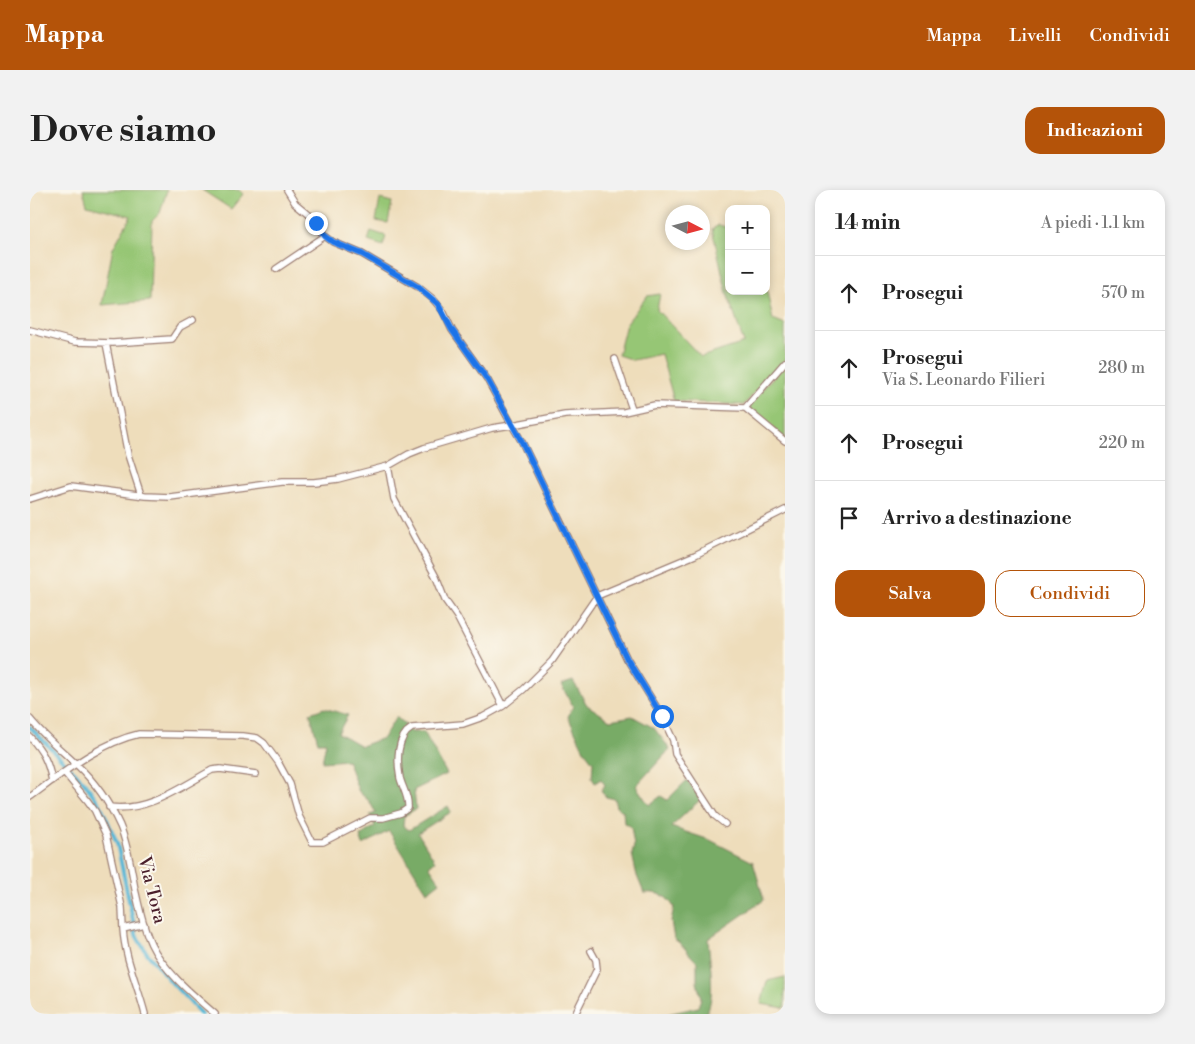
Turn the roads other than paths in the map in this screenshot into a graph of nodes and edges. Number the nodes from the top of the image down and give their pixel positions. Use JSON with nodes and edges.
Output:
{"nodes":[{"id":1,"x":287,"y":190,"type":"edge"},
{"id":2,"x":325,"y":236,"type":"junction"},
{"id":3,"x":276,"y":269,"type":"dead end"},
{"id":4,"x":193,"y":320,"type":"dead end"},
{"id":5,"x":30,"y":330,"type":"edge"},
{"id":6,"x":106,"y":343,"type":"junction"},
{"id":7,"x":615,"y":359,"type":"dead end"},
{"id":8,"x":785,"y":362,"type":"edge"},
{"id":9,"x":745,"y":408,"type":"junction"},
{"id":10,"x":632,"y":409,"type":"junction"},
{"id":11,"x":512,"y":425,"type":"junction"},
{"id":12,"x":785,"y":441,"type":"edge"},
{"id":13,"x":388,"y":466,"type":"junction"},
{"id":14,"x":141,"y":495,"type":"junction"},
{"id":15,"x":30,"y":499,"type":"edge"},
{"id":16,"x":785,"y":510,"type":"edge"},
{"id":17,"x":597,"y":596,"type":"junction"},
{"id":18,"x":504,"y":706,"type":"junction"},
{"id":19,"x":30,"y":719,"type":"edge"},
{"id":20,"x":30,"y":737,"type":"edge"},
{"id":21,"x":74,"y":765,"type":"junction"},
{"id":22,"x":65,"y":772,"type":"junction"},
{"id":23,"x":256,"y":774,"type":"dead end"},
{"id":24,"x":52,"y":781,"type":"junction"},
{"id":25,"x":30,"y":796,"type":"edge"},
{"id":26,"x":109,"y":807,"type":"junction"},
{"id":27,"x":725,"y":824,"type":"dead end"},
{"id":28,"x":143,"y":924,"type":"junction"},
{"id":29,"x":125,"y":929,"type":"junction"},
{"id":30,"x":591,"y":950,"type":"dead end"},
{"id":31,"x":145,"y":1014,"type":"edge"},
{"id":32,"x":215,"y":1014,"type":"edge"},
{"id":33,"x":576,"y":1014,"type":"edge"}],
"edges":[{"from":1,"to":2,"type":"street"},
{"from":2,"to":3,"type":"street"},
{"from":2,"to":11,"type":"street"},
{"from":4,"to":6,"type":"street"},
{"from":5,"to":6,"type":"street"},
{"from":6,"to":14,"type":"street"},
{"from":7,"to":10,"type":"street"},
{"from":8,"to":9,"type":"street"},
{"from":9,"to":10,"type":"street"},
{"from":9,"to":12,"type":"street"},
{"from":10,"to":11,"type":"street"},
{"from":11,"to":13,"type":"street"},
{"from":11,"to":17,"type":"street"},
{"from":13,"to":14,"type":"street"},
{"from":13,"to":18,"type":"street"},
{"from":14,"to":15,"type":"street"},
{"from":16,"to":17,"type":"street"},
{"from":17,"to":18,"type":"street"},
{"from":17,"to":27,"type":"street"},
{"from":18,"to":21,"type":"street"},
{"from":19,"to":21,"type":"street","name":"Via Tora"},
{"from":20,"to":24,"type":"street"},
{"from":21,"to":22,"type":"street"},
{"from":21,"to":26,"type":"street","name":"Via Tora"},
{"from":22,"to":24,"type":"street"},
{"from":22,"to":29,"type":"street"},
{"from":23,"to":26,"type":"street"},
{"from":24,"to":25,"type":"street"},
{"from":26,"to":28,"type":"street","name":"Via Tora"},
{"from":28,"to":29,"type":"street"},
{"from":28,"to":32,"type":"street","name":"Via Tora"},
{"from":29,"to":31,"type":"street"},
{"from":30,"to":33,"type":"street"}]}
